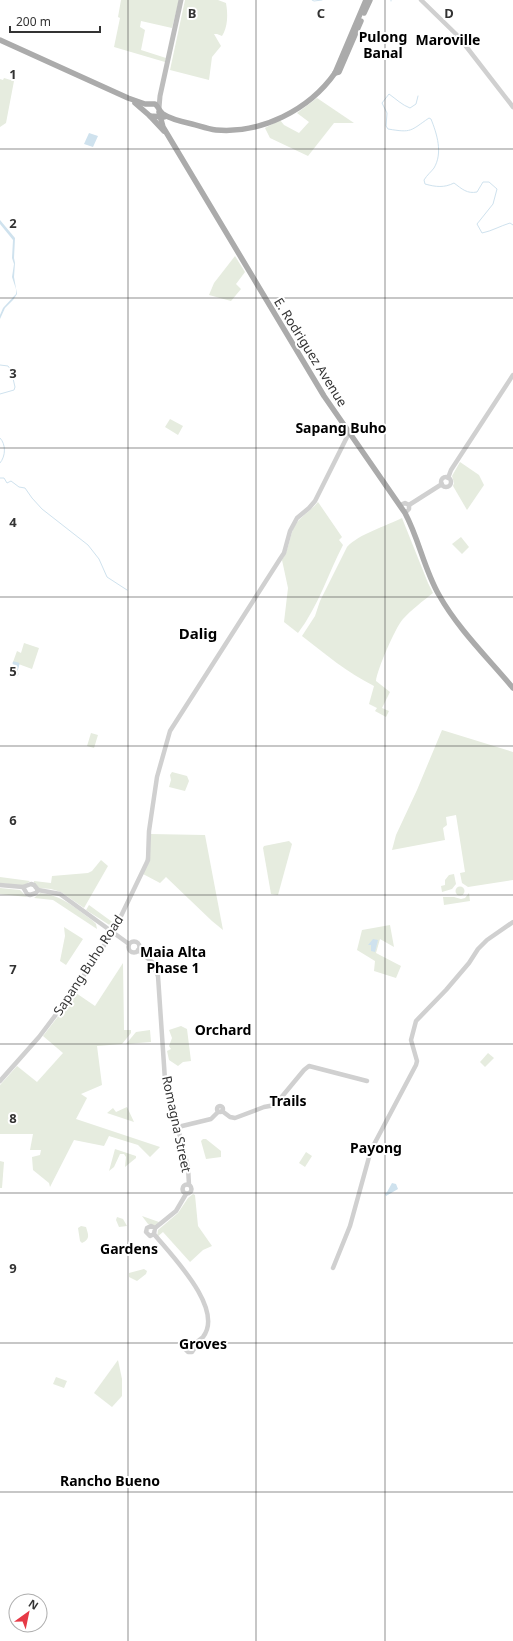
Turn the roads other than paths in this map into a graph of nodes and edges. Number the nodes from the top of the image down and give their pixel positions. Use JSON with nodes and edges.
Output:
{"nodes":[{"id":1,"x":181,"y":0,"type":"edge"},
{"id":2,"x":366,"y":0,"type":"edge"},
{"id":3,"x":370,"y":0,"type":"edge"},
{"id":4,"x":421,"y":0,"type":"edge"},
{"id":5,"x":0,"y":40,"type":"edge"},
{"id":6,"x":335,"y":73,"type":"junction"},
{"id":7,"x":160,"y":96,"type":"junction"},
{"id":8,"x":128,"y":98,"type":"junction"},
{"id":9,"x":152,"y":104,"type":"junction"},
{"id":10,"x":513,"y":108,"type":"edge"},
{"id":11,"x":156,"y":113,"type":"junction"},
{"id":12,"x":173,"y":142,"type":"junction"},
{"id":13,"x":513,"y":375,"type":"edge"},
{"id":14,"x":349,"y":433,"type":"junction"},
{"id":15,"x":448,"y":478,"type":"junction"},
{"id":16,"x":442,"y":484,"type":"junction"},
{"id":17,"x":400,"y":505,"type":"junction"},
{"id":18,"x":409,"y":505,"type":"junction"},
{"id":19,"x":405,"y":514,"type":"junction"},
{"id":20,"x":513,"y":688,"type":"edge"},
{"id":21,"x":0,"y":885,"type":"edge"},
{"id":22,"x":23,"y":888,"type":"junction"},
{"id":23,"x":38,"y":890,"type":"junction"},
{"id":24,"x":513,"y":922,"type":"edge"},
{"id":25,"x":113,"y":932,"type":"junction"},
{"id":26,"x":129,"y":944,"type":"junction"},
{"id":27,"x":138,"y":950,"type":"junction"},
{"id":28,"x":0,"y":1081,"type":"edge"},
{"id":29,"x":368,"y":1081,"type":"dead end"},
{"id":30,"x":178,"y":1127,"type":"junction"},
{"id":31,"x":155,"y":1228,"type":"junction"},
{"id":32,"x":154,"y":1234,"type":"junction"},
{"id":33,"x":333,"y":1268,"type":"dead end"},
{"id":34,"x":193,"y":1345,"type":"dead end"}],
"edges":[{"from":1,"to":7,"type":"main road"},
{"from":2,"to":6,"type":"main road"},
{"from":3,"to":6,"type":"main road"},
{"from":4,"to":10,"type":"street"},
{"from":5,"to":8,"type":"main road"},
{"from":6,"to":11,"type":"main road"},
{"from":7,"to":9,"type":"main road"},
{"from":7,"to":11,"type":"main road"},
{"from":8,"to":9,"type":"main road"},
{"from":8,"to":11,"type":"main road"},
{"from":9,"to":11,"type":"main road"},
{"from":9,"to":11,"type":"main road"},
{"from":11,"to":12,"type":"main road","name":"E. Rodriguez Avenue"},
{"from":11,"to":12,"type":"main road","name":"E. Rodriguez Avenue"},
{"from":12,"to":14,"type":"main road","name":"E. Rodriguez Avenue"},
{"from":13,"to":15,"type":"street"},
{"from":14,"to":17,"type":"main road","name":"E. Rodriguez Avenue"},
{"from":14,"to":25,"type":"street","name":"Sapang Buho Road"},
{"from":15,"to":16,"type":"street"},
{"from":15,"to":16,"type":"street"},
{"from":16,"to":18,"type":"street"},
{"from":17,"to":18,"type":"street"},
{"from":17,"to":19,"type":"main road","name":"E. Rodriguez Avenue"},
{"from":18,"to":19,"type":"street"},
{"from":19,"to":20,"type":"main road","name":"E. Rodriguez Avenue"},
{"from":21,"to":22,"type":"street"},
{"from":22,"to":23,"type":"street"},
{"from":22,"to":23,"type":"street"},
{"from":23,"to":25,"type":"street"},
{"from":24,"to":33,"type":"street"},
{"from":25,"to":26,"type":"street"},
{"from":25,"to":28,"type":"street","name":"Sapang Buho Road"},
{"from":26,"to":27,"type":"street"},
{"from":26,"to":27,"type":"street"},
{"from":27,"to":30,"type":"street","name":"Romagna Street"},
{"from":29,"to":30,"type":"street"},
{"from":30,"to":31,"type":"street","name":"Romagna Street"},
{"from":31,"to":32,"type":"street"},
{"from":31,"to":32,"type":"street"},
{"from":32,"to":34,"type":"street"}]}
